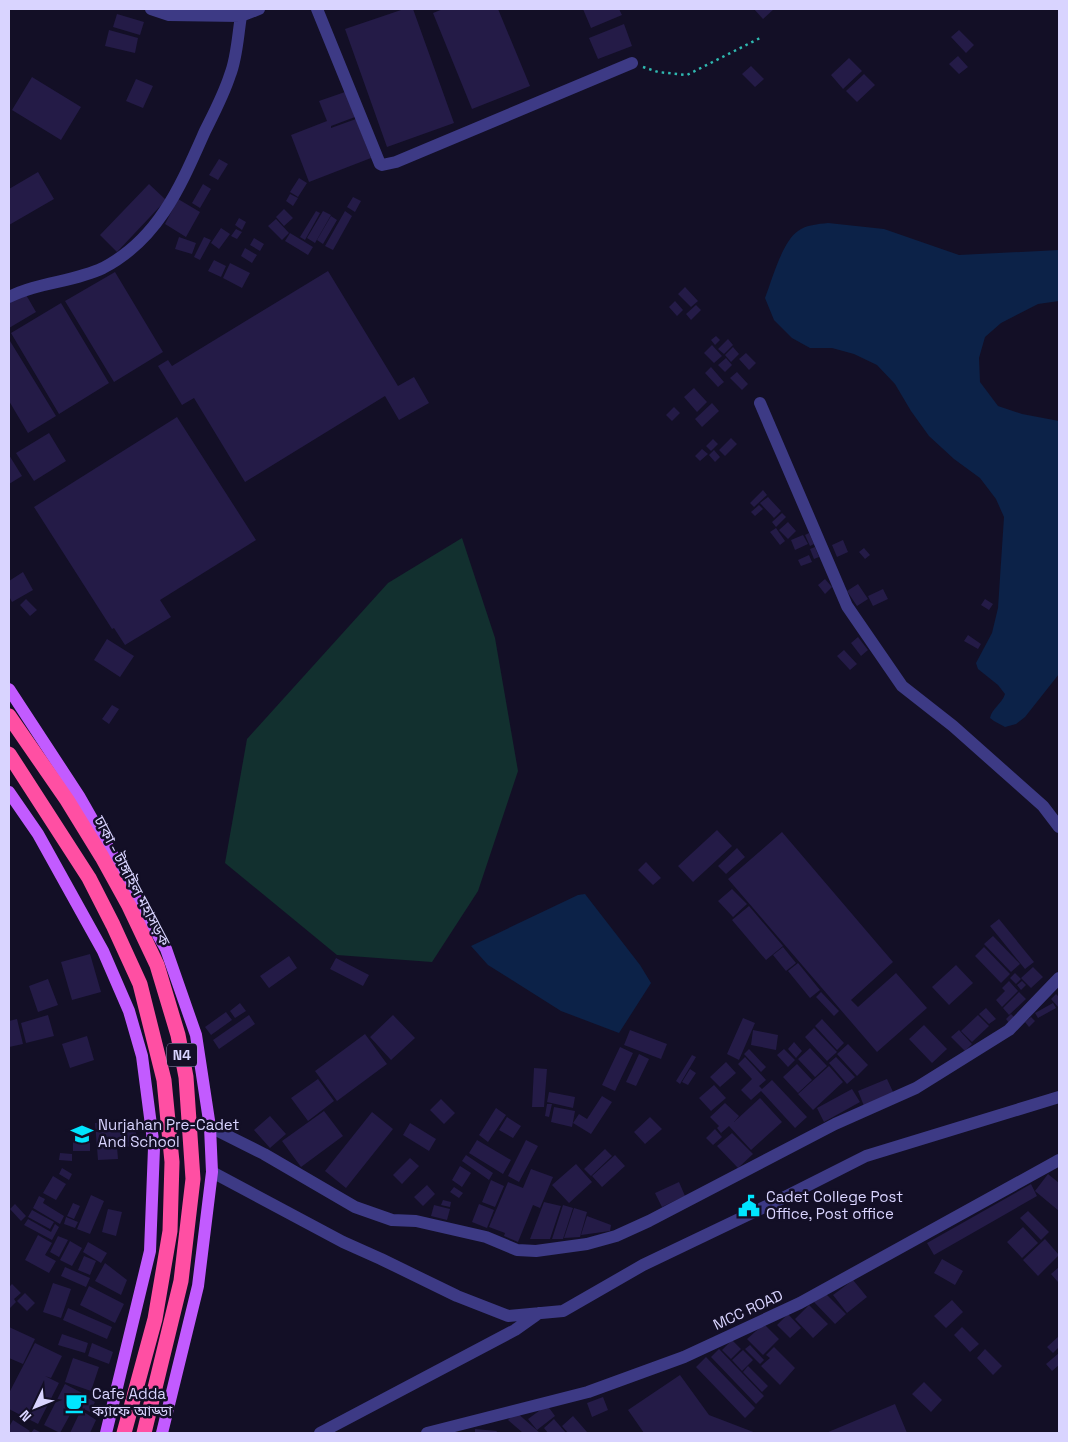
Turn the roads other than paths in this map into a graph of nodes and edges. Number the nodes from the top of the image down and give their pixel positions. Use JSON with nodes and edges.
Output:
{"nodes":[{"id":1,"x":151,"y":9,"type":"edge"},
{"id":2,"x":260,"y":9,"type":"edge"},
{"id":3,"x":317,"y":9,"type":"edge"},
{"id":4,"x":241,"y":16,"type":"junction"},
{"id":5,"x":632,"y":64,"type":"road end"},
{"id":6,"x":9,"y":297,"type":"edge"},
{"id":7,"x":760,"y":403,"type":"dead end"},
{"id":8,"x":9,"y":689,"type":"edge"},
{"id":9,"x":9,"y":716,"type":"edge"},
{"id":10,"x":9,"y":754,"type":"edge"},
{"id":11,"x":9,"y":792,"type":"edge"},
{"id":12,"x":1059,"y":826,"type":"edge"},
{"id":13,"x":1059,"y":978,"type":"edge"},
{"id":14,"x":1059,"y":1097,"type":"edge"},
{"id":15,"x":210,"y":1127,"type":"junction"},
{"id":16,"x":1059,"y":1160,"type":"edge"},
{"id":17,"x":212,"y":1172,"type":"junction"},
{"id":18,"x":539,"y":1313,"type":"junction"},
{"id":19,"x":106,"y":1433,"type":"edge"},
{"id":20,"x":124,"y":1433,"type":"edge"},
{"id":21,"x":144,"y":1433,"type":"edge"},
{"id":22,"x":162,"y":1433,"type":"edge"},
{"id":23,"x":320,"y":1433,"type":"edge"},
{"id":24,"x":427,"y":1433,"type":"edge"}],
"edges":[{"from":1,"to":4,"type":"street"},
{"from":2,"to":4,"type":"street"},
{"from":3,"to":5,"type":"street"},
{"from":4,"to":6,"type":"street"},
{"from":7,"to":12,"type":"street"},
{"from":8,"to":15,"type":"main road"},
{"from":9,"to":21,"type":"highway","name":"ঢাকা - টাঙ্গাইল মহাসড়ক","number":"N4"},
{"from":10,"to":20,"type":"highway","number":"N4"},
{"from":11,"to":19,"type":"main road"},
{"from":13,"to":15,"type":"street"},
{"from":14,"to":18,"type":"street"},
{"from":15,"to":17,"type":"main road"},
{"from":16,"to":24,"type":"street","name":"MCC ROAD"},
{"from":17,"to":18,"type":"street"},
{"from":17,"to":22,"type":"main road"},
{"from":18,"to":23,"type":"street"}]}
